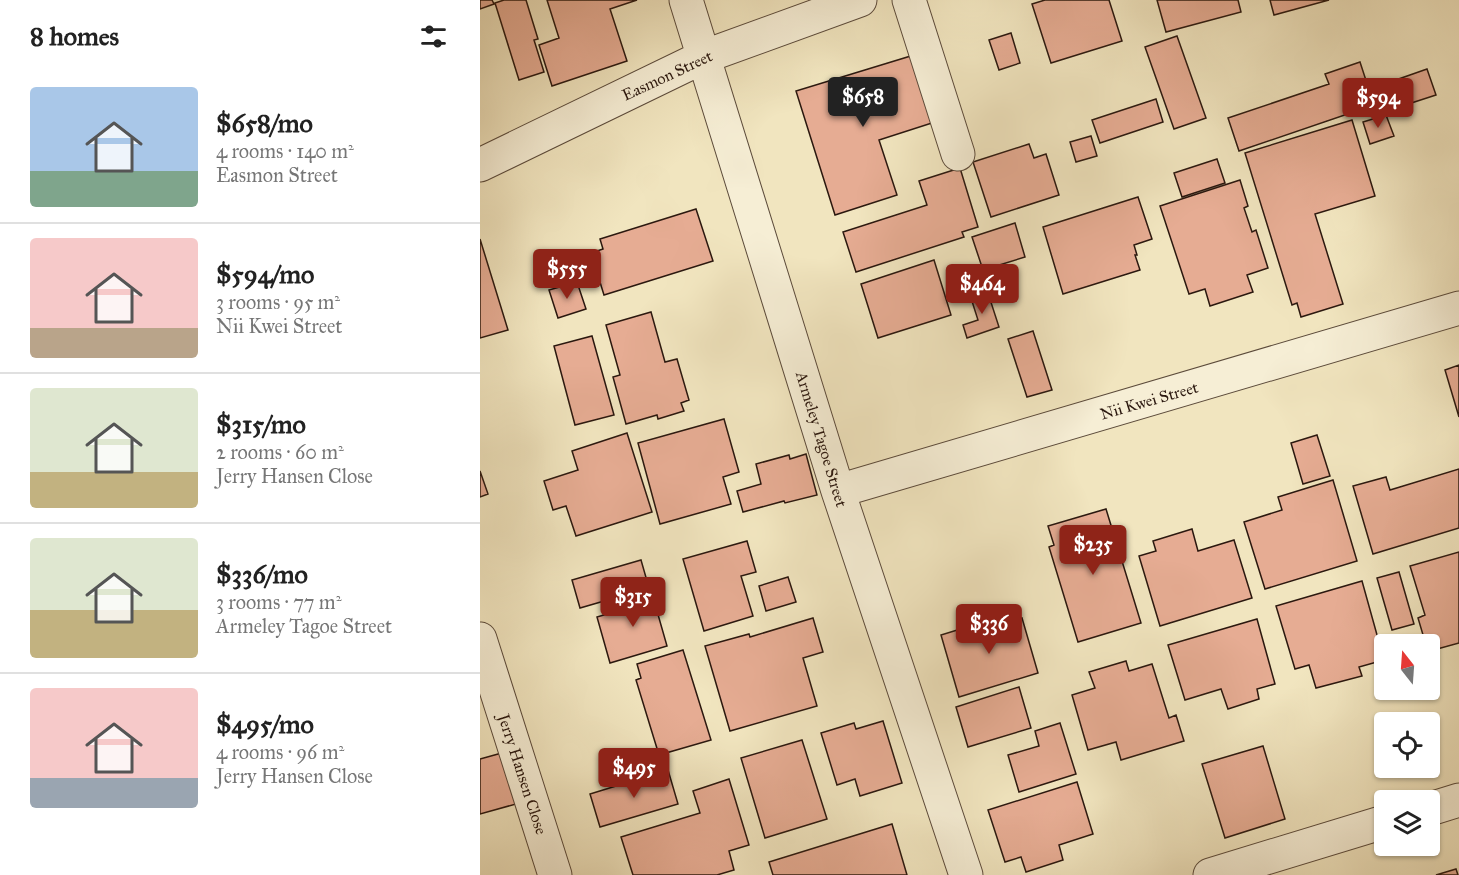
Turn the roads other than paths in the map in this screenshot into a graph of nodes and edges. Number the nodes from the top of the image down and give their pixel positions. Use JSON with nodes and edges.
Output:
{"nodes":[{"id":1,"x":686,"y":0,"type":"edge"},
{"id":2,"x":860,"y":0,"type":"edge"},
{"id":3,"x":909,"y":0,"type":"edge"},
{"id":4,"x":703,"y":57,"type":"junction"},
{"id":5,"x":958,"y":154,"type":"dead end"},
{"id":6,"x":480,"y":165,"type":"edge"},
{"id":7,"x":1459,"y":308,"type":"edge"},
{"id":8,"x":838,"y":491,"type":"junction"},
{"id":9,"x":480,"y":639,"type":"edge"},
{"id":10,"x":1459,"y":800,"type":"edge"},
{"id":11,"x":1440,"y":805,"type":"edge"},
{"id":12,"x":1374,"y":825,"type":"edge"},
{"id":13,"x":555,"y":875,"type":"edge"},
{"id":14,"x":966,"y":875,"type":"edge"},
{"id":15,"x":1210,"y":875,"type":"edge"}],
"edges":[{"from":1,"to":4,"type":"street","name":"Armeley Tagoe Street"},
{"from":2,"to":4,"type":"street","name":"Easmon Street"},
{"from":3,"to":5,"type":"street"},
{"from":4,"to":6,"type":"street","name":"Easmon Street"},
{"from":4,"to":8,"type":"street","name":"Armeley Tagoe Street"},
{"from":7,"to":8,"type":"street","name":"Nii Kwei Street"},
{"from":8,"to":14,"type":"street","name":"Armeley Tagoe Street"},
{"from":9,"to":13,"type":"street","name":"Jerry Hansen Close"},
{"from":10,"to":11,"type":"street"},
{"from":12,"to":15,"type":"street"}]}
